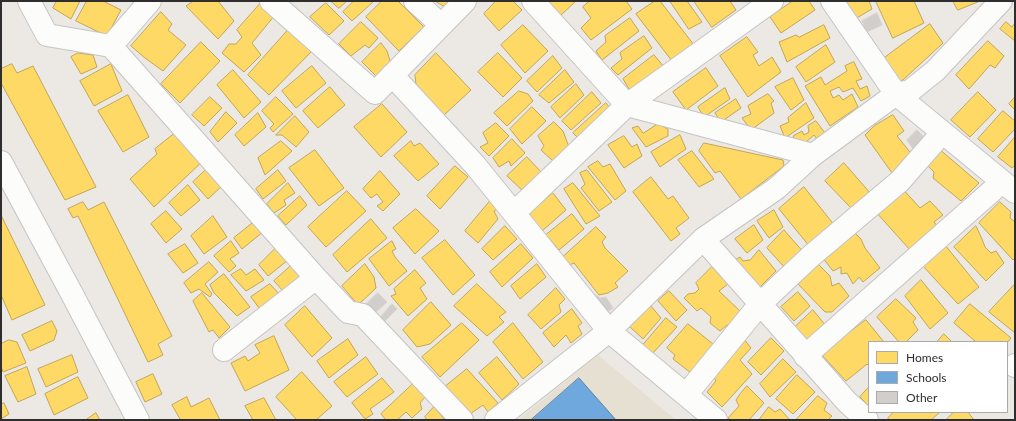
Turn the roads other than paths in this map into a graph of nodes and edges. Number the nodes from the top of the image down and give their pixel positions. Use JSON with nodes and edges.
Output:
{"nodes":[{"id":1,"x":29,"y":1,"type":"edge"},
{"id":2,"x":150,"y":1,"type":"edge"},
{"id":3,"x":271,"y":1,"type":"edge"},
{"id":4,"x":415,"y":1,"type":"edge"},
{"id":5,"x":465,"y":1,"type":"edge"},
{"id":6,"x":533,"y":1,"type":"edge"},
{"id":7,"x":772,"y":1,"type":"edge"},
{"id":8,"x":832,"y":1,"type":"edge"},
{"id":9,"x":1000,"y":1,"type":"edge"},
{"id":10,"x":441,"y":25,"type":"junction"},
{"id":11,"x":111,"y":46,"type":"junction"},
{"id":12,"x":392,"y":75,"type":"junction"},
{"id":13,"x":896,"y":94,"type":"junction"},
{"id":14,"x":626,"y":105,"type":"junction"},
{"id":15,"x":942,"y":133,"type":"junction"},
{"id":16,"x":812,"y":155,"type":"junction"},
{"id":17,"x":1,"y":162,"type":"edge"},
{"id":18,"x":1009,"y":187,"type":"edge"},
{"id":19,"x":514,"y":213,"type":"junction"},
{"id":20,"x":704,"y":239,"type":"junction"},
{"id":21,"x":316,"y":278,"type":"junction"},
{"id":22,"x":760,"y":304,"type":"junction"},
{"id":23,"x":609,"y":331,"type":"junction"},
{"id":24,"x":224,"y":350,"type":"dead end"},
{"id":25,"x":805,"y":356,"type":"junction"},
{"id":26,"x":686,"y":395,"type":"junction"},
{"id":27,"x":138,"y":420,"type":"edge"},
{"id":28,"x":462,"y":420,"type":"edge"},
{"id":29,"x":496,"y":420,"type":"edge"},
{"id":30,"x":716,"y":420,"type":"edge"},
{"id":31,"x":867,"y":420,"type":"edge"}],
"edges":[{"from":1,"to":11,"type":"street"},
{"from":2,"to":11,"type":"street"},
{"from":3,"to":12,"type":"street"},
{"from":4,"to":10,"type":"street"},
{"from":5,"to":10,"type":"street"},
{"from":6,"to":14,"type":"street"},
{"from":7,"to":14,"type":"street"},
{"from":8,"to":13,"type":"street"},
{"from":9,"to":13,"type":"street"},
{"from":10,"to":12,"type":"street"},
{"from":11,"to":21,"type":"street"},
{"from":12,"to":19,"type":"street"},
{"from":13,"to":15,"type":"street"},
{"from":13,"to":16,"type":"street"},
{"from":14,"to":16,"type":"street"},
{"from":14,"to":19,"type":"street"},
{"from":15,"to":18,"type":"street"},
{"from":15,"to":22,"type":"street"},
{"from":16,"to":20,"type":"street"},
{"from":17,"to":27,"type":"street"},
{"from":18,"to":25,"type":"street"},
{"from":19,"to":23,"type":"street"},
{"from":20,"to":22,"type":"street"},
{"from":20,"to":23,"type":"street"},
{"from":21,"to":24,"type":"street"},
{"from":21,"to":28,"type":"street"},
{"from":22,"to":25,"type":"street"},
{"from":22,"to":26,"type":"street"},
{"from":23,"to":26,"type":"street"},
{"from":23,"to":29,"type":"street"},
{"from":25,"to":31,"type":"street"},
{"from":26,"to":30,"type":"street"}]}
